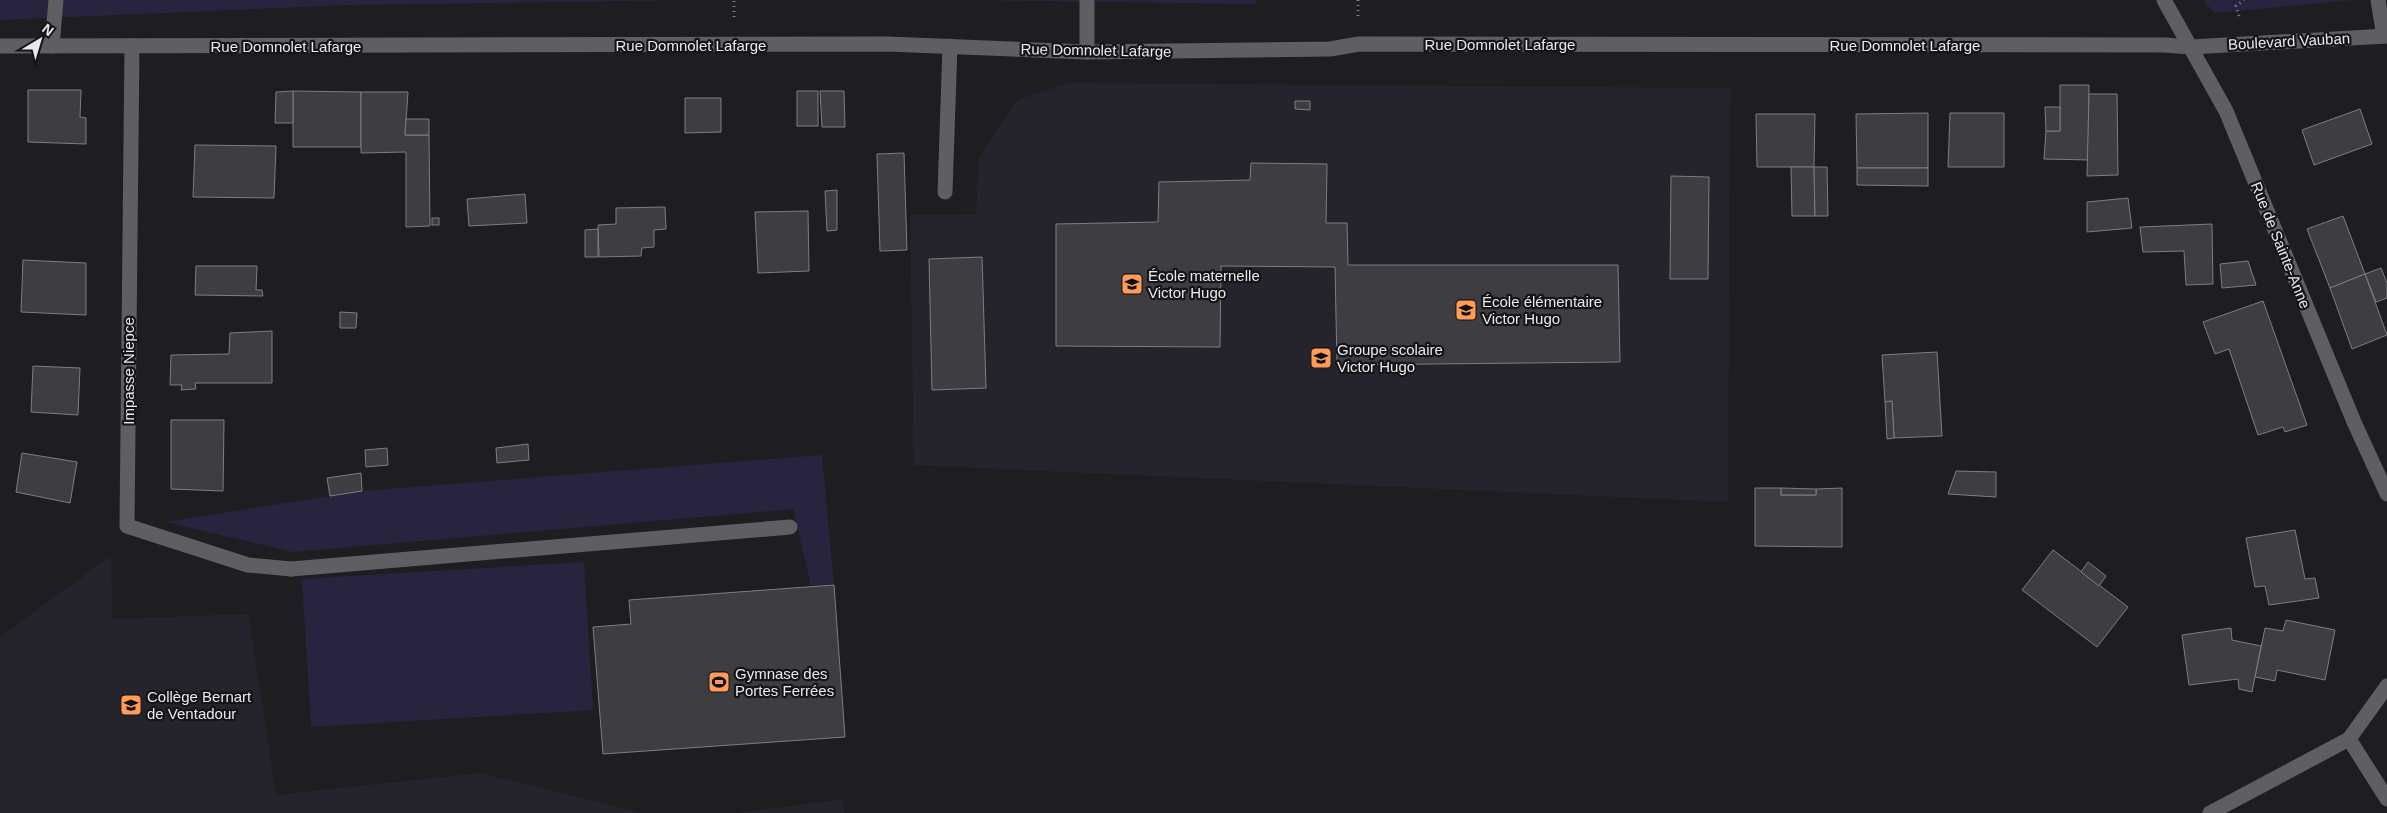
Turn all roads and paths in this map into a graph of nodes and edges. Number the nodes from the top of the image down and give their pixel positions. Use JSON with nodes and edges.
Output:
{"nodes":[{"id":1,"x":56,"y":0,"type":"edge"},
{"id":2,"x":1087,"y":0,"type":"edge"},
{"id":3,"x":2164,"y":0,"type":"edge"},
{"id":4,"x":2378,"y":0,"type":"edge"},
{"id":5,"x":2386,"y":36,"type":"edge"},
{"id":6,"x":0,"y":46,"type":"edge"},
{"id":7,"x":52,"y":46,"type":"junction"},
{"id":8,"x":132,"y":46,"type":"junction"},
{"id":9,"x":950,"y":46,"type":"junction"},
{"id":10,"x":2191,"y":48,"type":"junction"},
{"id":11,"x":1088,"y":52,"type":"junction"},
{"id":12,"x":945,"y":192,"type":"dead end"},
{"id":13,"x":2387,"y":494,"type":"edge"},
{"id":14,"x":790,"y":527,"type":"dead end"},
{"id":15,"x":2387,"y":686,"type":"edge"},
{"id":16,"x":2349,"y":739,"type":"junction"},
{"id":17,"x":2387,"y":798,"type":"edge"},
{"id":18,"x":2210,"y":813,"type":"edge"}],
"edges":[{"from":1,"to":7,"type":"street"},
{"from":2,"to":11,"type":"street"},
{"from":3,"to":10,"type":"street","name":"Rue de Sainte-Anne"},
{"from":4,"to":5,"type":"street"},
{"from":5,"to":10,"type":"street","name":"Boulevard Vauban"},
{"from":6,"to":7,"type":"street","name":"Rue Domnolet Lafarge"},
{"from":7,"to":8,"type":"street","name":"Rue Domnolet Lafarge"},
{"from":8,"to":9,"type":"street","name":"Rue Domnolet Lafarge"},
{"from":8,"to":14,"type":"street","name":"Impasse Niepce"},
{"from":9,"to":11,"type":"street","name":"Rue Domnolet Lafarge"},
{"from":9,"to":12,"type":"street"},
{"from":10,"to":11,"type":"street","name":"Rue Domnolet Lafarge"},
{"from":10,"to":13,"type":"street","name":"Rue de Sainte-Anne"},
{"from":15,"to":16,"type":"street"},
{"from":16,"to":17,"type":"street"},
{"from":16,"to":18,"type":"street"}]}
